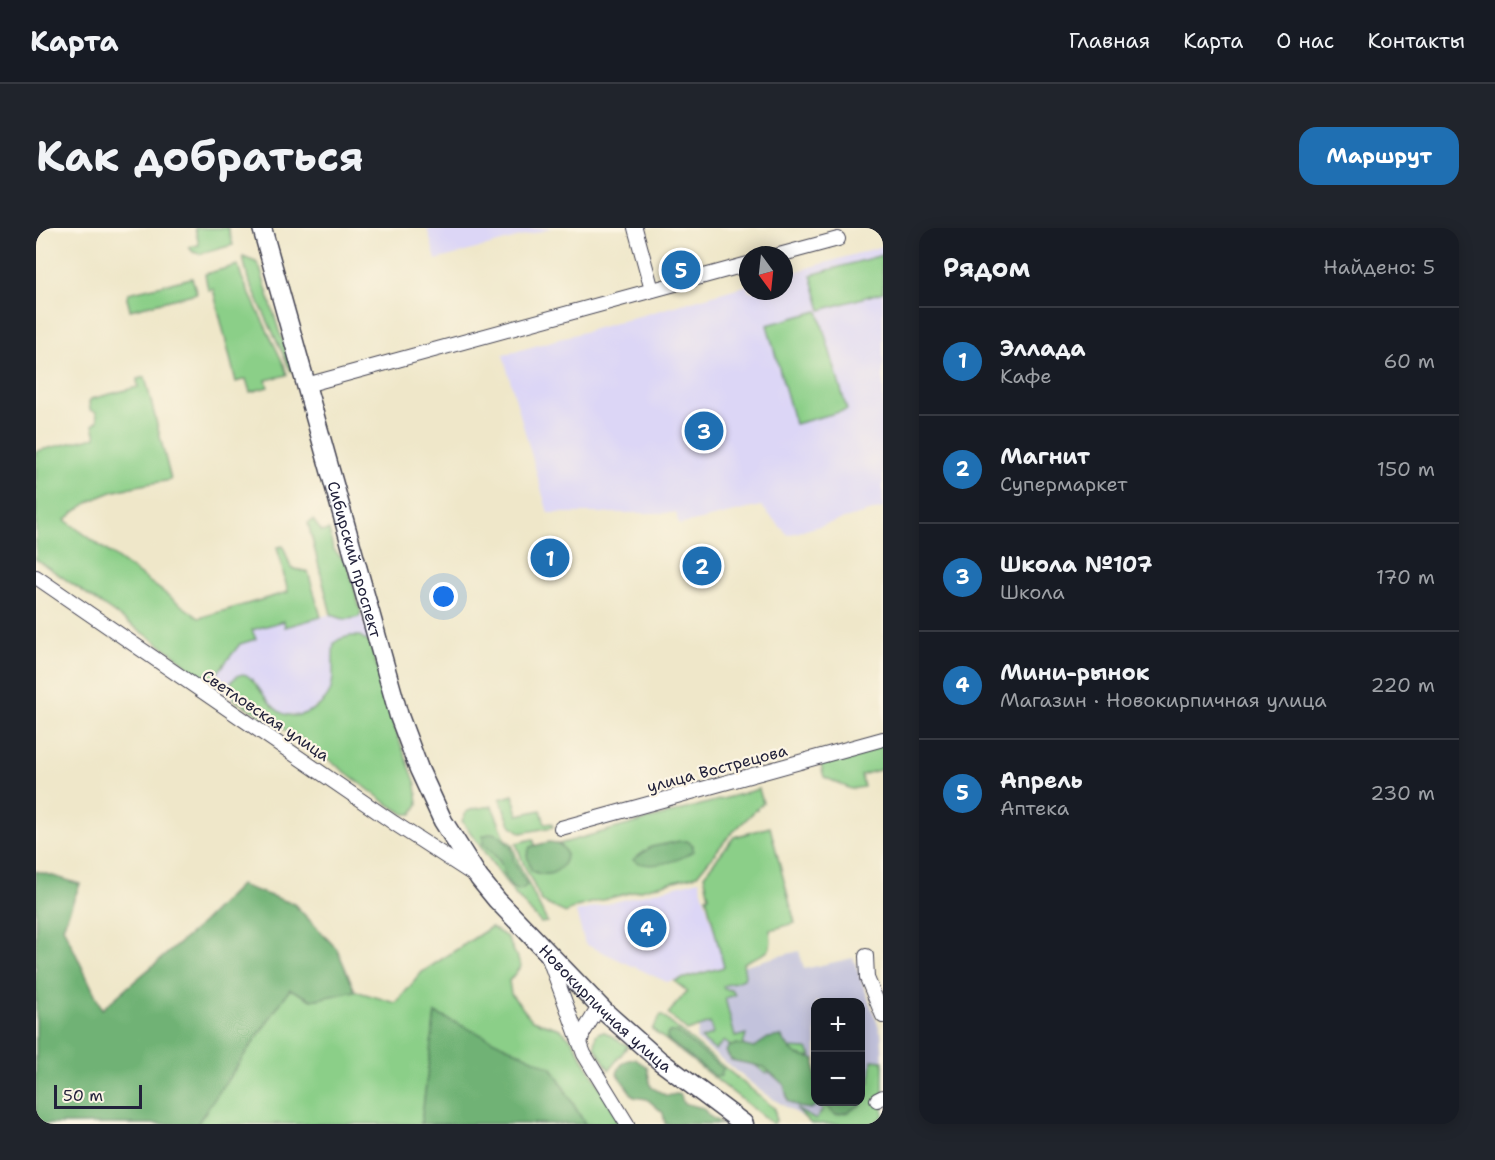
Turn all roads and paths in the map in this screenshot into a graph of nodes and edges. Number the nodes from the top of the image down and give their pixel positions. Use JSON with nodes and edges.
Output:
{"nodes":[{"id":1,"x":262,"y":228,"type":"edge"},
{"id":2,"x":635,"y":228,"type":"edge"},
{"id":3,"x":838,"y":239,"type":"dead end"},
{"id":4,"x":793,"y":251,"type":"edge"},
{"id":5,"x":739,"y":266,"type":"edge"},
{"id":6,"x":652,"y":290,"type":"junction"},
{"id":7,"x":306,"y":385,"type":"junction"},
{"id":8,"x":36,"y":578,"type":"edge"},
{"id":9,"x":883,"y":739,"type":"edge"},
{"id":10,"x":561,"y":828,"type":"dead end"},
{"id":11,"x":479,"y":878,"type":"junction"},
{"id":12,"x":547,"y":953,"type":"junction"},
{"id":13,"x":866,"y":956,"type":"dead end"},
{"id":14,"x":600,"y":1007,"type":"junction"},
{"id":15,"x":883,"y":1016,"type":"edge"},
{"id":16,"x":580,"y":1043,"type":"junction"},
{"id":17,"x":627,"y":1124,"type":"edge"},
{"id":18,"x":744,"y":1124,"type":"edge"}],
"edges":[{"from":1,"to":7,"type":"main road","name":"Сибирский проспект"},
{"from":2,"to":6,"type":"street"},
{"from":3,"to":4,"type":"street"},
{"from":5,"to":6,"type":"street"},
{"from":6,"to":7,"type":"street"},
{"from":7,"to":11,"type":"main road","name":"Сибирский проспект"},
{"from":8,"to":11,"type":"street","name":"Светловская улица"},
{"from":9,"to":10,"type":"street","name":"улица Вострецова"},
{"from":11,"to":12,"type":"main road","name":"Новокирпичная улица"},
{"from":12,"to":14,"type":"main road","name":"Новокирпичная улица"},
{"from":12,"to":16,"type":"street"},
{"from":13,"to":15,"type":"street"},
{"from":14,"to":16,"type":"street"},
{"from":14,"to":18,"type":"main road","name":"Новокирпичная улица"},
{"from":16,"to":17,"type":"street"}]}
